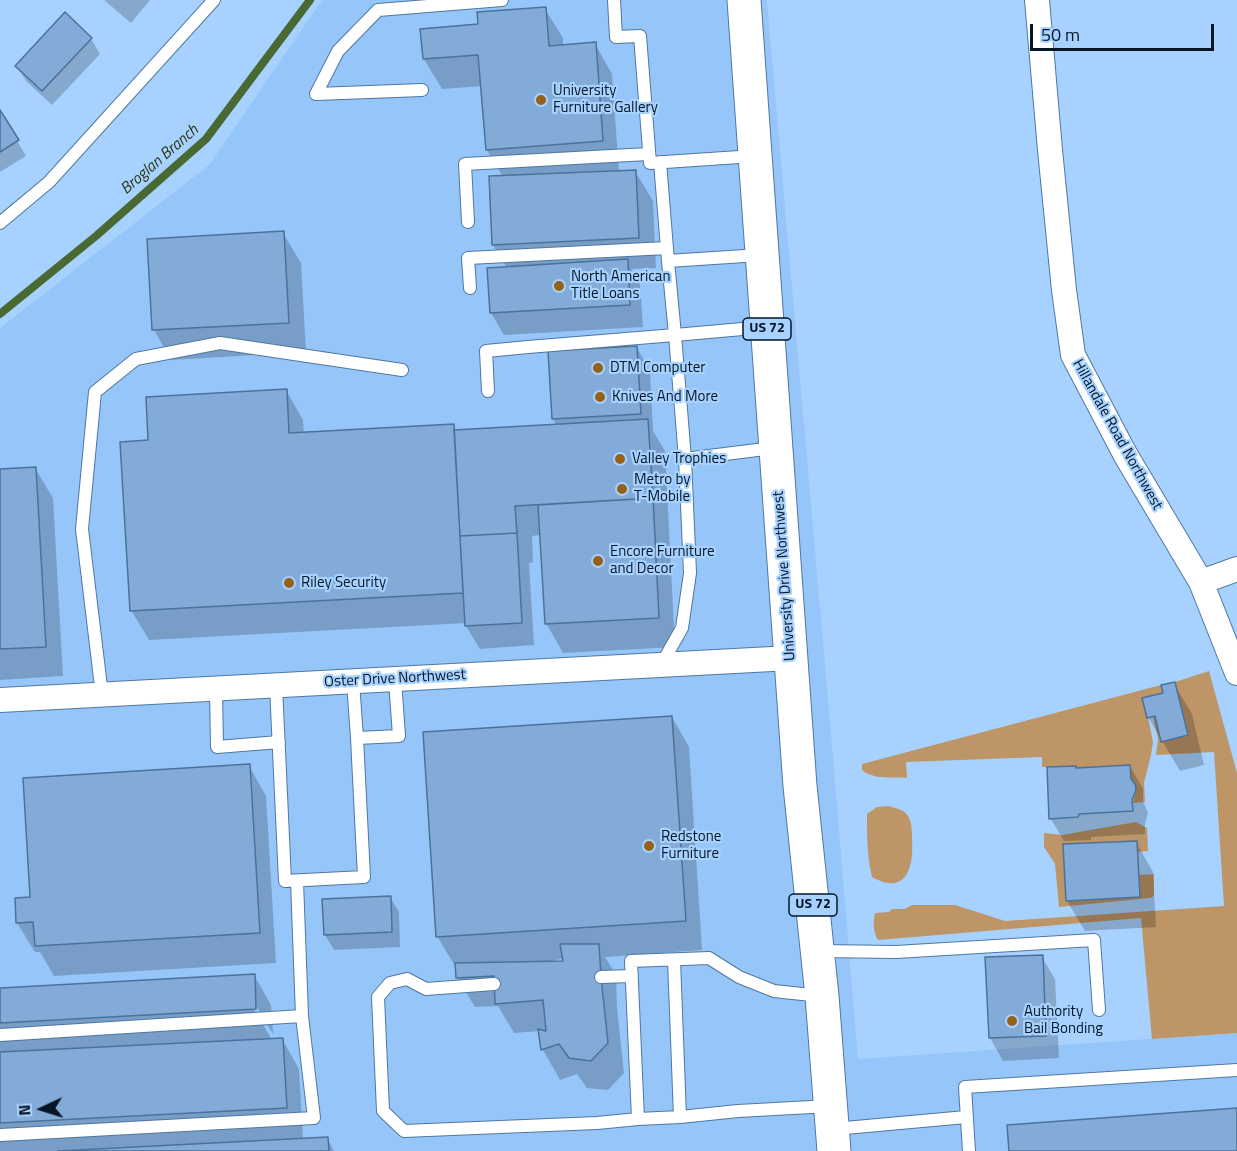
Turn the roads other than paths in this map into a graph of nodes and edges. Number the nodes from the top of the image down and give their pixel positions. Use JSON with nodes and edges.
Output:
{"nodes":[{"id":1,"x":214,"y":0,"type":"edge"},
{"id":2,"x":502,"y":0,"type":"edge"},
{"id":3,"x":614,"y":0,"type":"edge"},
{"id":4,"x":744,"y":0,"type":"edge"},
{"id":5,"x":1037,"y":0,"type":"edge"},
{"id":6,"x":422,"y":90,"type":"dead end"},
{"id":7,"x":648,"y":154,"type":"junction"},
{"id":8,"x":755,"y":155,"type":"junction"},
{"id":9,"x":660,"y":162,"type":"junction"},
{"id":10,"x":468,"y":222,"type":"dead end"},
{"id":11,"x":0,"y":223,"type":"edge"},
{"id":12,"x":668,"y":254,"type":"junction"},
{"id":13,"x":762,"y":254,"type":"junction"},
{"id":14,"x":470,"y":288,"type":"dead end"},
{"id":15,"x":766,"y":327,"type":"junction"},
{"id":16,"x":675,"y":335,"type":"junction"},
{"id":17,"x":402,"y":370,"type":"dead end"},
{"id":18,"x":488,"y":391,"type":"dead end"},
{"id":19,"x":776,"y":448,"type":"junction"},
{"id":20,"x":685,"y":459,"type":"junction"},
{"id":21,"x":1237,"y":569,"type":"edge"},
{"id":22,"x":1201,"y":582,"type":"junction"},
{"id":23,"x":791,"y":658,"type":"junction"},
{"id":24,"x":661,"y":665,"type":"junction"},
{"id":25,"x":1237,"y":673,"type":"edge"},
{"id":26,"x":395,"y":680,"type":"junction"},
{"id":27,"x":353,"y":682,"type":"junction"},
{"id":28,"x":276,"y":686,"type":"junction"},
{"id":29,"x":216,"y":689,"type":"junction"},
{"id":30,"x":102,"y":695,"type":"junction"},
{"id":31,"x":0,"y":700,"type":"edge"},
{"id":32,"x":357,"y":738,"type":"junction"},
{"id":33,"x":279,"y":742,"type":"junction"},
{"id":34,"x":297,"y":881,"type":"junction"},
{"id":35,"x":818,"y":951,"type":"junction"},
{"id":36,"x":674,"y":960,"type":"junction"},
{"id":37,"x":632,"y":976,"type":"junction"},
{"id":38,"x":601,"y":977,"type":"dead end"},
{"id":39,"x":494,"y":984,"type":"dead end"},
{"id":40,"x":822,"y":996,"type":"junction"},
{"id":41,"x":1099,"y":1010,"type":"dead end"},
{"id":42,"x":302,"y":1016,"type":"junction"},
{"id":43,"x":0,"y":1035,"type":"edge"},
{"id":44,"x":1237,"y":1070,"type":"edge"},
{"id":45,"x":680,"y":1117,"type":"junction"},
{"id":46,"x":966,"y":1117,"type":"junction"},
{"id":47,"x":638,"y":1119,"type":"junction"},
{"id":48,"x":833,"y":1129,"type":"edge"},
{"id":49,"x":0,"y":1135,"type":"edge"},
{"id":50,"x":969,"y":1151,"type":"edge"}],
"edges":[{"from":1,"to":11,"type":"lane"},
{"from":2,"to":6,"type":"lane"},
{"from":3,"to":7,"type":"lane"},
{"from":4,"to":8,"type":"highway","name":"University Drive Northwest","number":"US 72"},
{"from":5,"to":22,"type":"street","name":"Hillandale Road Northwest"},
{"from":7,"to":9,"type":"lane"},
{"from":7,"to":10,"type":"lane"},
{"from":8,"to":9,"type":"lane"},
{"from":8,"to":13,"type":"highway","name":"University Drive Northwest","number":"US 72"},
{"from":9,"to":12,"type":"lane"},
{"from":12,"to":13,"type":"lane"},
{"from":12,"to":14,"type":"lane"},
{"from":12,"to":16,"type":"lane"},
{"from":13,"to":15,"type":"highway","name":"University Drive Northwest","number":"US 72"},
{"from":15,"to":16,"type":"lane"},
{"from":15,"to":19,"type":"highway","name":"University Drive Northwest","number":"US 72"},
{"from":16,"to":18,"type":"lane"},
{"from":16,"to":20,"type":"lane"},
{"from":17,"to":30,"type":"lane"},
{"from":19,"to":20,"type":"lane"},
{"from":19,"to":23,"type":"highway","name":"University Drive Northwest","number":"US 72"},
{"from":20,"to":24,"type":"lane"},
{"from":21,"to":22,"type":"street"},
{"from":22,"to":25,"type":"street","name":"Hillandale Road Northwest"},
{"from":23,"to":24,"type":"street","name":"Oster Drive Northwest"},
{"from":23,"to":35,"type":"highway","name":"University Drive Northwest","number":"US 72"},
{"from":24,"to":26,"type":"street","name":"Oster Drive Northwest"},
{"from":26,"to":27,"type":"street","name":"Oster Drive Northwest"},
{"from":26,"to":32,"type":"lane"},
{"from":27,"to":28,"type":"street","name":"Oster Drive Northwest"},
{"from":27,"to":32,"type":"lane"},
{"from":28,"to":29,"type":"street","name":"Oster Drive Northwest"},
{"from":28,"to":33,"type":"lane"},
{"from":29,"to":30,"type":"street","name":"Oster Drive Northwest"},
{"from":29,"to":33,"type":"lane"},
{"from":30,"to":31,"type":"street","name":"Oster Drive Northwest"},
{"from":32,"to":34,"type":"lane"},
{"from":33,"to":34,"type":"lane"},
{"from":34,"to":42,"type":"lane"},
{"from":35,"to":40,"type":"highway","name":"University Drive Northwest","number":"US 72"},
{"from":35,"to":41,"type":"lane"},
{"from":36,"to":37,"type":"lane"},
{"from":36,"to":40,"type":"lane"},
{"from":36,"to":45,"type":"lane"},
{"from":37,"to":38,"type":"lane"},
{"from":37,"to":47,"type":"lane"},
{"from":39,"to":47,"type":"lane"},
{"from":40,"to":48,"type":"highway","name":"University Drive Northwest","number":"US 72"},
{"from":42,"to":43,"type":"lane"},
{"from":42,"to":49,"type":"lane"},
{"from":44,"to":46,"type":"lane"},
{"from":45,"to":47,"type":"lane"},
{"from":45,"to":48,"type":"lane"},
{"from":46,"to":48,"type":"lane"},
{"from":46,"to":50,"type":"lane"}]}
